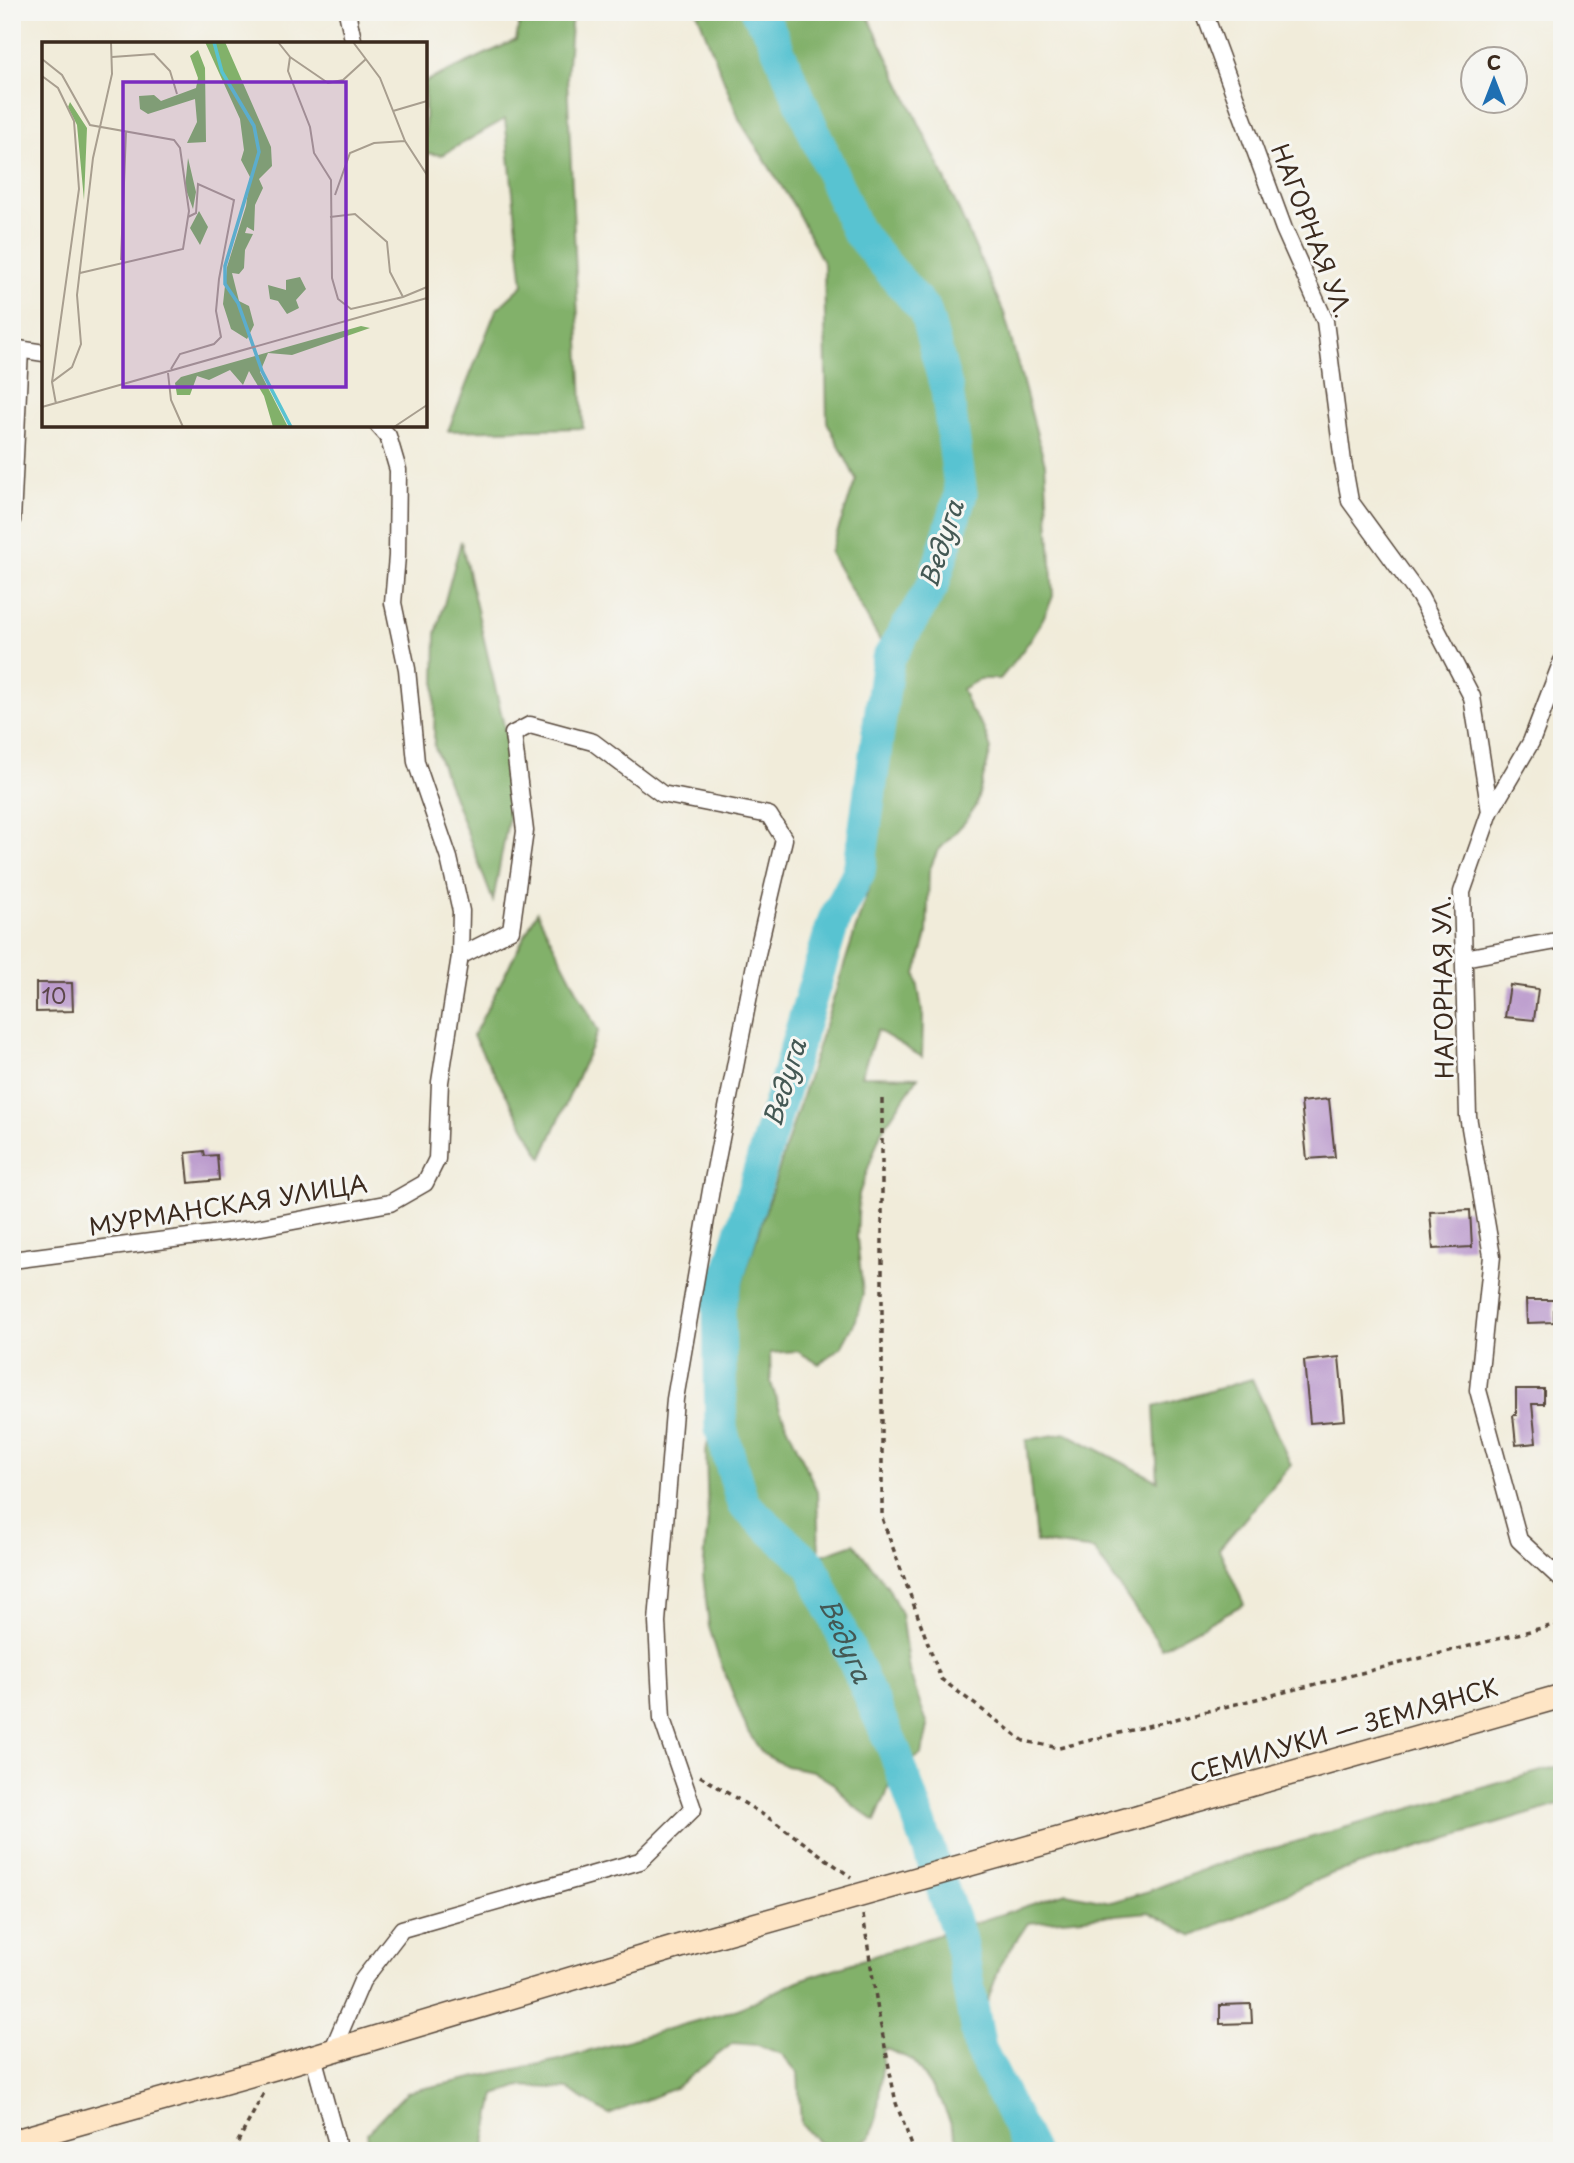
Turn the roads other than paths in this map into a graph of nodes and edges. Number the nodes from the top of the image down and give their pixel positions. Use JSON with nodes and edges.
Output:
{"nodes":[{"id":1,"x":347,"y":12,"type":"edge"},
{"id":2,"x":1204,"y":12,"type":"edge"},
{"id":3,"x":354,"y":42,"type":"edge"},
{"id":4,"x":16,"y":349,"type":"edge"},
{"id":5,"x":42,"y":354,"type":"edge"},
{"id":6,"x":380,"y":427,"type":"edge"},
{"id":7,"x":12,"y":521,"type":"edge"},
{"id":8,"x":1562,"y":661,"type":"edge"},
{"id":9,"x":1490,"y":812,"type":"junction"},
{"id":10,"x":1562,"y":940,"type":"edge"},
{"id":11,"x":460,"y":956,"type":"junction"},
{"id":12,"x":1464,"y":958,"type":"junction"},
{"id":13,"x":12,"y":1260,"type":"edge"},
{"id":14,"x":1562,"y":1580,"type":"edge"},
{"id":15,"x":1562,"y":1696,"type":"edge"},
{"id":16,"x":322,"y":2054,"type":"junction"},
{"id":17,"x":12,"y":2142,"type":"edge"},
{"id":18,"x":339,"y":2151,"type":"edge"}],
"edges":[{"from":1,"to":3,"type":"street"},
{"from":2,"to":9,"type":"street","name":"НАГОРНАЯ УЛ."},
{"from":4,"to":5,"type":"street"},
{"from":4,"to":7,"type":"street"},
{"from":6,"to":11,"type":"street","name":"МУРМАНСКАЯ УЛИЦА"},
{"from":8,"to":9,"type":"street"},
{"from":9,"to":12,"type":"street","name":"НАГОРНАЯ УЛ."},
{"from":10,"to":12,"type":"street"},
{"from":11,"to":13,"type":"street","name":"МУРМАНСКАЯ УЛИЦА"},
{"from":11,"to":16,"type":"street"},
{"from":12,"to":14,"type":"street","name":"НАГОРНАЯ УЛ."},
{"from":15,"to":16,"type":"main road","name":"СЕМИЛУКИ — ЗЕМЛЯНСК","bridge":true},
{"from":16,"to":17,"type":"main road","name":"СЕМИЛУКИ — ЗЕМЛЯНСК"},
{"from":16,"to":18,"type":"street"}]}
